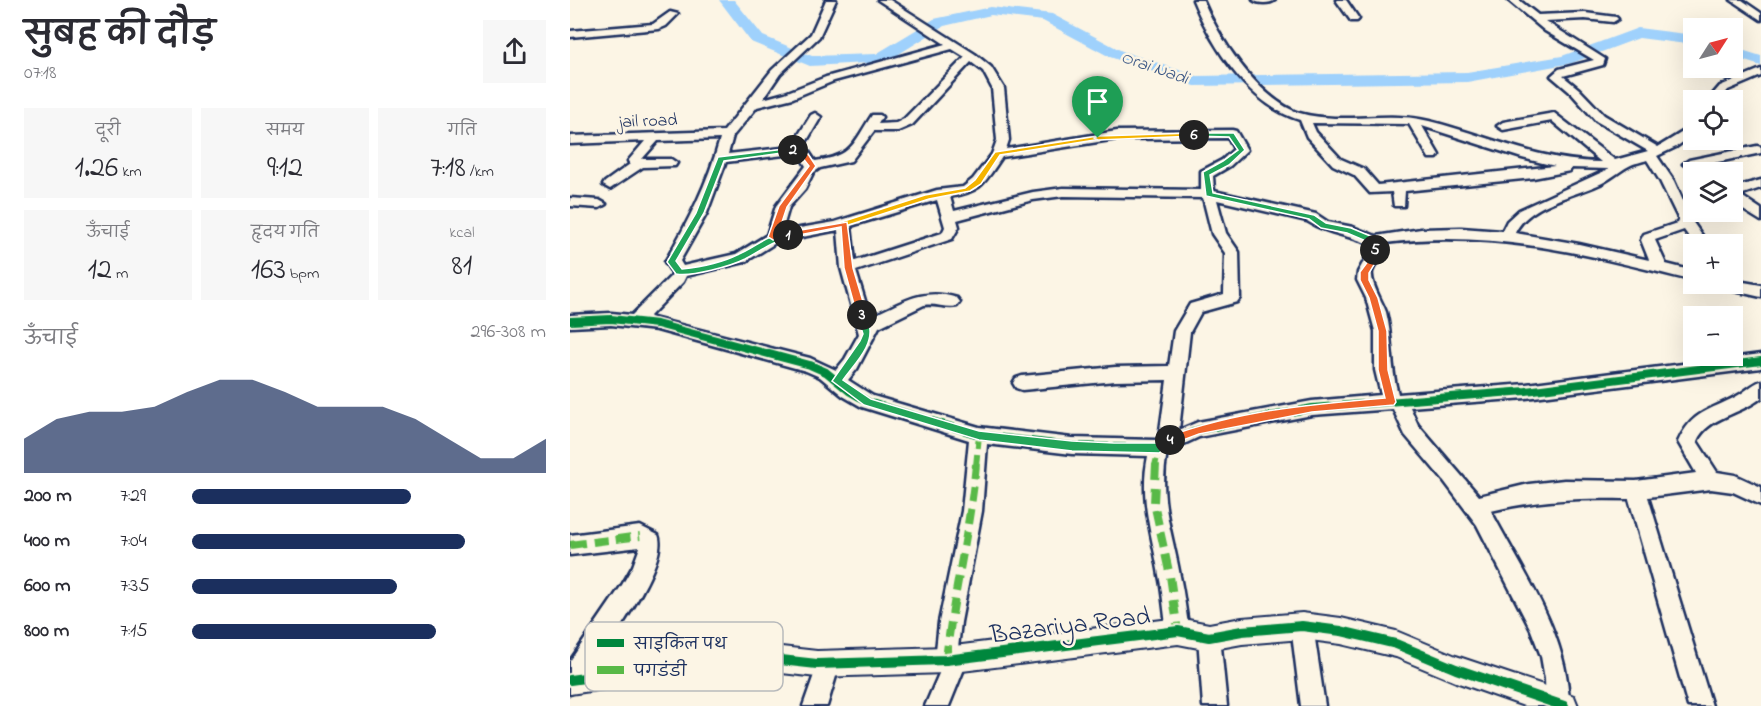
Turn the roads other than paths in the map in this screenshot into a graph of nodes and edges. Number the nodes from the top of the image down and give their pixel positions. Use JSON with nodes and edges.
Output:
{"nodes":[{"id":1,"x":831,"y":0,"type":"edge"},
{"id":2,"x":883,"y":0,"type":"edge"},
{"id":3,"x":1198,"y":0,"type":"edge"},
{"id":4,"x":1258,"y":0,"type":"edge"},
{"id":5,"x":1270,"y":0,"type":"edge"},
{"id":6,"x":1341,"y":0,"type":"edge"},
{"id":7,"x":1513,"y":0,"type":"edge"},
{"id":8,"x":1736,"y":0,"type":"edge"},
{"id":9,"x":673,"y":14,"type":"dead end"},
{"id":10,"x":1761,"y":17,"type":"edge"},
{"id":11,"x":1534,"y":18,"type":"junction"},
{"id":12,"x":1354,"y":19,"type":"dead end"},
{"id":13,"x":1613,"y":19,"type":"dead end"},
{"id":14,"x":570,"y":34,"type":"edge"},
{"id":15,"x":954,"y":45,"type":"junction"},
{"id":16,"x":971,"y":56,"type":"junction"},
{"id":17,"x":1761,"y":72,"type":"edge"},
{"id":18,"x":1723,"y":90,"type":"edge"},
{"id":19,"x":753,"y":104,"type":"junction"},
{"id":20,"x":815,"y":117,"type":"dead end"},
{"id":21,"x":1304,"y":117,"type":"junction"},
{"id":22,"x":1413,"y":121,"type":"junction"},
{"id":23,"x":1503,"y":126,"type":"dead end"},
{"id":24,"x":727,"y":135,"type":"junction"},
{"id":25,"x":1683,"y":135,"type":"edge"},
{"id":26,"x":655,"y":137,"type":"junction"},
{"id":27,"x":570,"y":140,"type":"edge"},
{"id":28,"x":795,"y":150,"type":"junction"},
{"id":29,"x":1757,"y":150,"type":"dead end"},
{"id":30,"x":1658,"y":152,"type":"junction"},
{"id":31,"x":998,"y":153,"type":"junction"},
{"id":32,"x":1433,"y":155,"type":"dead end"},
{"id":33,"x":721,"y":159,"type":"junction"},
{"id":34,"x":1684,"y":162,"type":"edge"},
{"id":35,"x":1699,"y":162,"type":"edge"},
{"id":36,"x":640,"y":163,"type":"junction"},
{"id":37,"x":671,"y":163,"type":"dead end"},
{"id":38,"x":1618,"y":165,"type":"junction"},
{"id":39,"x":813,"y":166,"type":"junction"},
{"id":40,"x":1578,"y":166,"type":"junction"},
{"id":41,"x":1761,"y":184,"type":"edge"},
{"id":42,"x":610,"y":185,"type":"dead end"},
{"id":43,"x":1398,"y":187,"type":"junction"},
{"id":44,"x":1743,"y":190,"type":"edge"},
{"id":45,"x":942,"y":193,"type":"junction"},
{"id":46,"x":1209,"y":194,"type":"junction"},
{"id":47,"x":570,"y":202,"type":"edge"},
{"id":48,"x":1743,"y":202,"type":"edge"},
{"id":49,"x":1399,"y":203,"type":"dead end"},
{"id":50,"x":599,"y":204,"type":"dead end"},
{"id":51,"x":1761,"y":216,"type":"edge"},
{"id":52,"x":950,"y":217,"type":"junction"},
{"id":53,"x":1686,"y":223,"type":"junction"},
{"id":54,"x":844,"y":224,"type":"junction"},
{"id":55,"x":1694,"y":234,"type":"edge"},
{"id":56,"x":773,"y":237,"type":"junction"},
{"id":57,"x":1506,"y":237,"type":"junction"},
{"id":58,"x":1377,"y":242,"type":"junction"},
{"id":59,"x":848,"y":268,"type":"junction"},
{"id":60,"x":1660,"y":268,"type":"junction"},
{"id":61,"x":680,"y":272,"type":"junction"},
{"id":62,"x":1683,"y":273,"type":"edge"},
{"id":63,"x":1756,"y":290,"type":"edge"},
{"id":64,"x":952,"y":302,"type":"dead end"},
{"id":65,"x":1761,"y":303,"type":"edge"},
{"id":66,"x":570,"y":321,"type":"edge"},
{"id":67,"x":635,"y":322,"type":"junction"},
{"id":68,"x":867,"y":334,"type":"junction"},
{"id":69,"x":1761,"y":361,"type":"edge"},
{"id":70,"x":1176,"y":373,"type":"junction"},
{"id":71,"x":837,"y":381,"type":"junction"},
{"id":72,"x":1022,"y":383,"type":"dead end"},
{"id":73,"x":1761,"y":388,"type":"edge"},
{"id":74,"x":1395,"y":401,"type":"junction"},
{"id":75,"x":979,"y":435,"type":"junction"},
{"id":76,"x":1163,"y":445,"type":"junction"},
{"id":77,"x":1711,"y":480,"type":"junction"},
{"id":78,"x":1635,"y":490,"type":"junction"},
{"id":79,"x":1761,"y":496,"type":"edge"},
{"id":80,"x":1476,"y":506,"type":"junction"},
{"id":81,"x":570,"y":546,"type":"edge"},
{"id":82,"x":609,"y":622,"type":"edge"},
{"id":83,"x":1302,"y":626,"type":"junction"},
{"id":84,"x":1178,"y":631,"type":"junction"},
{"id":85,"x":1209,"y":637,"type":"junction"},
{"id":86,"x":585,"y":658,"type":"edge"},
{"id":87,"x":783,"y":659,"type":"edge"},
{"id":88,"x":951,"y":659,"type":"junction"},
{"id":89,"x":829,"y":663,"type":"junction"},
{"id":90,"x":585,"y":678,"type":"edge"},
{"id":91,"x":570,"y":680,"type":"edge"},
{"id":92,"x":1561,"y":705,"type":"edge"},
{"id":93,"x":815,"y":706,"type":"edge"},
{"id":94,"x":937,"y":706,"type":"edge"},
{"id":95,"x":1215,"y":706,"type":"edge"},
{"id":96,"x":1313,"y":706,"type":"edge"},
{"id":97,"x":1700,"y":706,"type":"edge"}],
"edges":[{"from":1,"to":19,"type":"street"},
{"from":2,"to":15,"type":"street"},
{"from":3,"to":21,"type":"street"},
{"from":4,"to":5,"type":"street"},
{"from":6,"to":12,"type":"street"},
{"from":7,"to":11,"type":"street"},
{"from":8,"to":10,"type":"street"},
{"from":9,"to":14,"type":"street"},
{"from":11,"to":13,"type":"street"},
{"from":11,"to":30,"type":"street"},
{"from":15,"to":16,"type":"street"},
{"from":15,"to":19,"type":"street"},
{"from":16,"to":31,"type":"street"},
{"from":16,"to":39,"type":"street"},
{"from":17,"to":18,"type":"street"},
{"from":19,"to":24,"type":"street"},
{"from":20,"to":28,"type":"street"},
{"from":21,"to":22,"type":"street"},
{"from":21,"to":43,"type":"street"},
{"from":22,"to":32,"type":"street"},
{"from":22,"to":40,"type":"street"},
{"from":23,"to":38,"type":"street"},
{"from":24,"to":26,"type":"street","name":"jail road"},
{"from":24,"to":33,"type":"street"},
{"from":25,"to":30,"type":"street"},
{"from":26,"to":27,"type":"street","name":"jail road"},
{"from":26,"to":36,"type":"street"},
{"from":28,"to":33,"type":"street"},
{"from":28,"to":39,"type":"street"},
{"from":29,"to":35,"type":"street"},
{"from":30,"to":34,"type":"street"},
{"from":30,"to":38,"type":"street"},
{"from":30,"to":53,"type":"street"},
{"from":31,"to":45,"type":"street"},
{"from":31,"to":46,"type":"street"},
{"from":33,"to":61,"type":"street"},
{"from":36,"to":37,"type":"street"},
{"from":36,"to":42,"type":"street"},
{"from":38,"to":40,"type":"street"},
{"from":38,"to":57,"type":"street"},
{"from":39,"to":56,"type":"street"},
{"from":40,"to":43,"type":"street"},
{"from":41,"to":44,"type":"street"},
{"from":43,"to":49,"type":"street"},
{"from":45,"to":52,"type":"street"},
{"from":45,"to":54,"type":"street"},
{"from":46,"to":52,"type":"street"},
{"from":46,"to":58,"type":"street"},
{"from":46,"to":70,"type":"street"},
{"from":47,"to":50,"type":"street"},
{"from":48,"to":51,"type":"street"},
{"from":52,"to":59,"type":"street"},
{"from":53,"to":55,"type":"street"},
{"from":53,"to":60,"type":"street"},
{"from":54,"to":56,"type":"street"},
{"from":54,"to":59,"type":"street"},
{"from":56,"to":61,"type":"street"},
{"from":57,"to":58,"type":"street"},
{"from":57,"to":60,"type":"street"},
{"from":58,"to":74,"type":"street"},
{"from":59,"to":68,"type":"street"},
{"from":60,"to":62,"type":"street"},
{"from":61,"to":67,"type":"street"},
{"from":63,"to":65,"type":"street"},
{"from":64,"to":68,"type":"street"},
{"from":66,"to":67,"type":"street"},
{"from":67,"to":71,"type":"street"},
{"from":68,"to":71,"type":"street"},
{"from":69,"to":74,"type":"street"},
{"from":70,"to":72,"type":"street"},
{"from":70,"to":76,"type":"street"},
{"from":71,"to":75,"type":"street"},
{"from":73,"to":77,"type":"street"},
{"from":74,"to":76,"type":"street"},
{"from":74,"to":80,"type":"street"},
{"from":75,"to":76,"type":"street"},
{"from":75,"to":88,"type":"street"},
{"from":76,"to":84,"type":"street"},
{"from":77,"to":78,"type":"street"},
{"from":77,"to":79,"type":"street"},
{"from":78,"to":80,"type":"street"},
{"from":78,"to":97,"type":"street"},
{"from":80,"to":92,"type":"street"},
{"from":81,"to":82,"type":"street"},
{"from":83,"to":85,"type":"street","name":"Bazariya Road"},
{"from":83,"to":92,"type":"street","name":"Bazariya Road"},
{"from":83,"to":96,"type":"street"},
{"from":84,"to":85,"type":"street","name":"Bazariya Road"},
{"from":84,"to":88,"type":"street","name":"Bazariya Road"},
{"from":85,"to":95,"type":"street"},
{"from":86,"to":91,"type":"street"},
{"from":87,"to":89,"type":"street","name":"Bazariya Road"},
{"from":88,"to":89,"type":"street","name":"Bazariya Road"},
{"from":88,"to":94,"type":"street"},
{"from":89,"to":93,"type":"street"},
{"from":90,"to":91,"type":"street","name":"Bazariya Road"}]}
